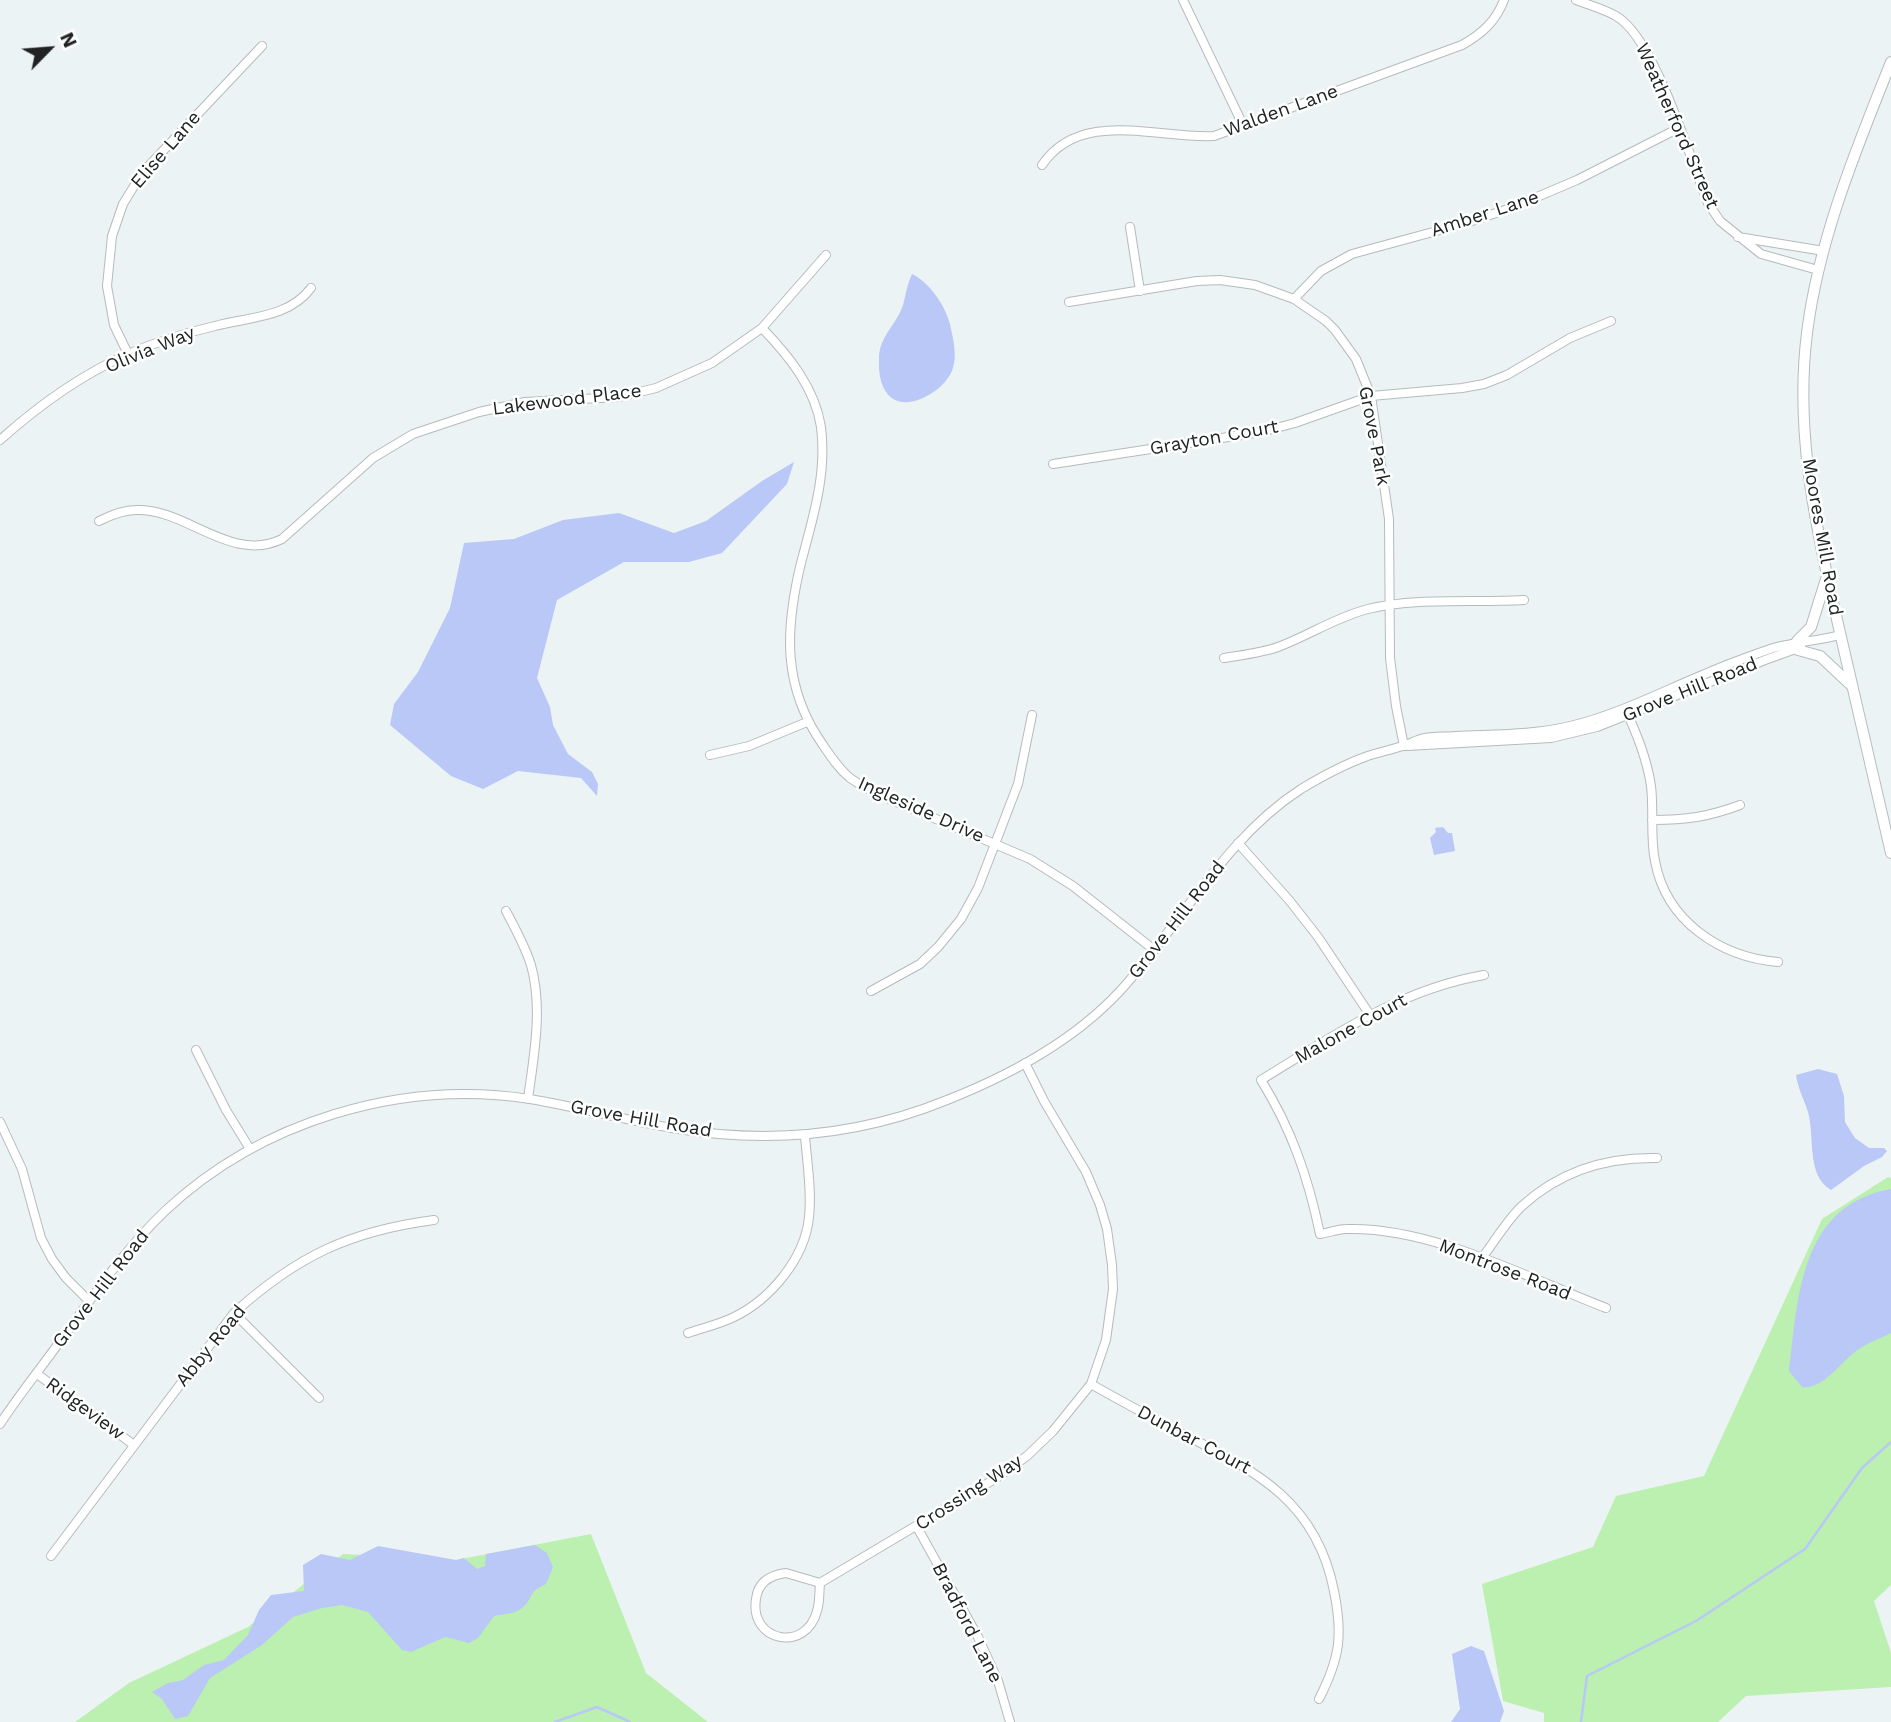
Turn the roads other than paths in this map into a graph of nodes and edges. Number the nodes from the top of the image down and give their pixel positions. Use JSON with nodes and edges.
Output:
{"nodes":[{"id":1,"x":1183,"y":0,"type":"edge"},
{"id":2,"x":1504,"y":0,"type":"edge"},
{"id":3,"x":1576,"y":0,"type":"edge"},
{"id":4,"x":262,"y":46,"type":"dead end"},
{"id":5,"x":1891,"y":62,"type":"edge"},
{"id":6,"x":1243,"y":125,"type":"junction"},
{"id":7,"x":1679,"y":128,"type":"junction"},
{"id":8,"x":1042,"y":165,"type":"dead end"},
{"id":9,"x":1130,"y":226,"type":"dead end"},
{"id":10,"x":1738,"y":237,"type":"junction"},
{"id":11,"x":1824,"y":251,"type":"junction"},
{"id":12,"x":826,"y":255,"type":"dead end"},
{"id":13,"x":1818,"y":270,"type":"junction"},
{"id":14,"x":312,"y":288,"type":"dead end"},
{"id":15,"x":1140,"y":291,"type":"junction"},
{"id":16,"x":1294,"y":299,"type":"junction"},
{"id":17,"x":1069,"y":302,"type":"dead end"},
{"id":18,"x":1611,"y":321,"type":"dead end"},
{"id":19,"x":762,"y":328,"type":"junction"},
{"id":20,"x":128,"y":354,"type":"junction"},
{"id":21,"x":1371,"y":396,"type":"junction"},
{"id":22,"x":0,"y":440,"type":"edge"},
{"id":23,"x":1053,"y":464,"type":"dead end"},
{"id":24,"x":99,"y":521,"type":"dead end"},
{"id":25,"x":1827,"y":576,"type":"junction"},
{"id":26,"x":1524,"y":600,"type":"dead end"},
{"id":27,"x":1390,"y":605,"type":"junction"},
{"id":28,"x":1840,"y":635,"type":"junction"},
{"id":29,"x":1801,"y":645,"type":"junction"},
{"id":30,"x":1224,"y":658,"type":"dead end"},
{"id":31,"x":1852,"y":686,"type":"junction"},
{"id":32,"x":1627,"y":711,"type":"junction"},
{"id":33,"x":1032,"y":715,"type":"dead end"},
{"id":34,"x":807,"y":722,"type":"junction"},
{"id":35,"x":1404,"y":746,"type":"junction"},
{"id":36,"x":710,"y":755,"type":"dead end"},
{"id":37,"x":1740,"y":805,"type":"dead end"},
{"id":38,"x":1652,"y":820,"type":"junction"},
{"id":39,"x":1238,"y":843,"type":"junction"},
{"id":40,"x":996,"y":844,"type":"junction"},
{"id":41,"x":1891,"y":853,"type":"edge"},
{"id":42,"x":506,"y":911,"type":"dead end"},
{"id":43,"x":1153,"y":949,"type":"junction"},
{"id":44,"x":1778,"y":962,"type":"dead end"},
{"id":45,"x":1484,"y":975,"type":"dead end"},
{"id":46,"x":871,"y":991,"type":"dead end"},
{"id":47,"x":1370,"y":1015,"type":"junction"},
{"id":48,"x":196,"y":1050,"type":"dead end"},
{"id":49,"x":1025,"y":1063,"type":"junction"},
{"id":50,"x":528,"y":1099,"type":"junction"},
{"id":51,"x":0,"y":1122,"type":"edge"},
{"id":52,"x":805,"y":1136,"type":"junction"},
{"id":53,"x":250,"y":1149,"type":"junction"},
{"id":54,"x":1657,"y":1158,"type":"dead end"},
{"id":55,"x":434,"y":1220,"type":"dead end"},
{"id":56,"x":1320,"y":1234,"type":"joint"},
{"id":57,"x":1482,"y":1258,"type":"junction"},
{"id":58,"x":89,"y":1301,"type":"junction"},
{"id":59,"x":1606,"y":1308,"type":"dead end"},
{"id":60,"x":234,"y":1313,"type":"junction"},
{"id":61,"x":688,"y":1333,"type":"dead end"},
{"id":62,"x":37,"y":1374,"type":"junction"},
{"id":63,"x":1091,"y":1384,"type":"junction"},
{"id":64,"x":320,"y":1398,"type":"dead end"},
{"id":65,"x":0,"y":1424,"type":"edge"},
{"id":66,"x":134,"y":1445,"type":"junction"},
{"id":67,"x":917,"y":1527,"type":"junction"},
{"id":68,"x":51,"y":1556,"type":"dead end"},
{"id":69,"x":820,"y":1583,"type":"junction"},
{"id":70,"x":1320,"y":1699,"type":"dead end"},
{"id":71,"x":1010,"y":1722,"type":"edge"}],
"edges":[{"from":1,"to":6,"type":"street"},
{"from":2,"to":6,"type":"street","name":"Walden Lane"},
{"from":3,"to":7,"type":"street","name":"Weatherford Street"},
{"from":4,"to":20,"type":"street","name":"Elise Lane"},
{"from":5,"to":11,"type":"street","name":"Moores Mill Road"},
{"from":6,"to":8,"type":"street","name":"Walden Lane"},
{"from":7,"to":10,"type":"street","name":"Weatherford Street"},
{"from":7,"to":16,"type":"street","name":"Amber Lane"},
{"from":9,"to":15,"type":"street"},
{"from":10,"to":11,"type":"street"},
{"from":10,"to":13,"type":"street","name":"Weatherford Street"},
{"from":11,"to":13,"type":"street","name":"Moores Mill Road"},
{"from":12,"to":19,"type":"street","name":"Lakewood Place"},
{"from":13,"to":25,"type":"street","name":"Moores Mill Road"},
{"from":14,"to":20,"type":"street","name":"Olivia Way"},
{"from":15,"to":16,"type":"street","name":"Grove Park"},
{"from":15,"to":17,"type":"street","name":"Grove Park"},
{"from":16,"to":21,"type":"street","name":"Grove Park"},
{"from":18,"to":21,"type":"street","name":"Grayton Court"},
{"from":19,"to":24,"type":"street","name":"Lakewood Place"},
{"from":19,"to":34,"type":"street","name":"Ingleside Drive"},
{"from":20,"to":22,"type":"street","name":"Olivia Way"},
{"from":21,"to":23,"type":"street","name":"Grayton Court"},
{"from":21,"to":27,"type":"street","name":"Grove Park"},
{"from":25,"to":28,"type":"street","name":"Moores Mill Road"},
{"from":25,"to":29,"type":"street"},
{"from":26,"to":27,"type":"street"},
{"from":27,"to":30,"type":"street"},
{"from":27,"to":35,"type":"street","name":"Grove Park"},
{"from":28,"to":29,"type":"street","name":"Grove Hill Road"},
{"from":28,"to":31,"type":"street","name":"Moores Mill Road"},
{"from":29,"to":31,"type":"street"},
{"from":29,"to":32,"type":"street","name":"Grove Hill Road"},
{"from":31,"to":41,"type":"street","name":"Moores Mill Road"},
{"from":32,"to":35,"type":"street","name":"Grove Hill Road"},
{"from":32,"to":38,"type":"street"},
{"from":33,"to":40,"type":"street"},
{"from":34,"to":36,"type":"street"},
{"from":34,"to":40,"type":"street","name":"Ingleside Drive"},
{"from":35,"to":39,"type":"street","name":"Grove Hill Road"},
{"from":37,"to":38,"type":"street"},
{"from":38,"to":44,"type":"street"},
{"from":39,"to":43,"type":"street","name":"Grove Hill Road"},
{"from":39,"to":47,"type":"street"},
{"from":40,"to":43,"type":"street","name":"Ingleside Drive"},
{"from":40,"to":46,"type":"street"},
{"from":42,"to":50,"type":"street"},
{"from":43,"to":49,"type":"street","name":"Grove Hill Road"},
{"from":45,"to":47,"type":"street","name":"Malone Court"},
{"from":47,"to":56,"type":"street","name":"Malone Court"},
{"from":48,"to":53,"type":"street"},
{"from":49,"to":52,"type":"street","name":"Grove Hill Road"},
{"from":49,"to":63,"type":"street","name":"Crossing Way"},
{"from":50,"to":52,"type":"street","name":"Grove Hill Road"},
{"from":50,"to":53,"type":"street","name":"Grove Hill Road"},
{"from":51,"to":58,"type":"street"},
{"from":52,"to":61,"type":"street"},
{"from":53,"to":58,"type":"street","name":"Grove Hill Road"},
{"from":54,"to":57,"type":"street"},
{"from":55,"to":60,"type":"street","name":"Abby Road"},
{"from":56,"to":57,"type":"street","name":"Montrose Road"},
{"from":57,"to":59,"type":"street","name":"Montrose Road"},
{"from":58,"to":62,"type":"street","name":"Grove Hill Road"},
{"from":60,"to":64,"type":"street"},
{"from":60,"to":66,"type":"street","name":"Abby Road"},
{"from":62,"to":65,"type":"street","name":"Grove Hill Road"},
{"from":62,"to":66,"type":"street","name":"Ridgeview"},
{"from":63,"to":67,"type":"street","name":"Crossing Way"},
{"from":63,"to":70,"type":"street","name":"Dunbar Court"},
{"from":66,"to":68,"type":"street","name":"Abby Road"},
{"from":67,"to":69,"type":"street","name":"Crossing Way"},
{"from":67,"to":71,"type":"street","name":"Bradford Lane"},
{"from":69,"to":69,"type":"street"}]}
